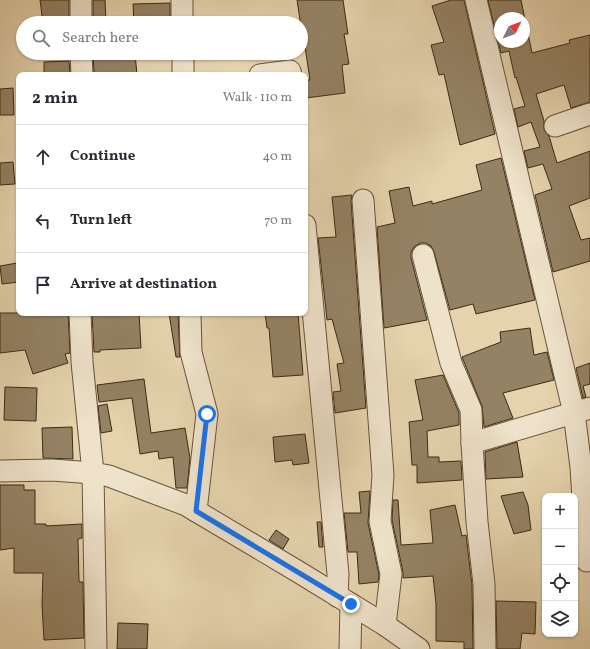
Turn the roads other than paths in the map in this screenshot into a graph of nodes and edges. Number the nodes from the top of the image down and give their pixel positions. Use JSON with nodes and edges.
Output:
{"nodes":[{"id":1,"x":81,"y":0,"type":"edge"},
{"id":2,"x":182,"y":0,"type":"edge"},
{"id":3,"x":476,"y":0,"type":"edge"},
{"id":4,"x":81,"y":16,"type":"edge"},
{"id":5,"x":182,"y":16,"type":"edge"},
{"id":6,"x":82,"y":60,"type":"edge"},
{"id":7,"x":183,"y":60,"type":"edge"},
{"id":8,"x":82,"y":72,"type":"edge"},
{"id":9,"x":183,"y":72,"type":"edge"},
{"id":10,"x":590,"y":114,"type":"edge"},
{"id":11,"x":555,"y":126,"type":"dead end"},
{"id":12,"x":363,"y":200,"type":"dead end"},
{"id":13,"x":423,"y":255,"type":"dead end"},
{"id":14,"x":308,"y":257,"type":"edge"},
{"id":15,"x":80,"y":316,"type":"edge"},
{"id":16,"x":190,"y":316,"type":"edge"},
{"id":17,"x":582,"y":410,"type":"edge"},
{"id":18,"x":472,"y":443,"type":"junction"},
{"id":19,"x":0,"y":471,"type":"edge"},
{"id":20,"x":93,"y":473,"type":"junction"},
{"id":21,"x":196,"y":511,"type":"junction"},
{"id":22,"x":587,"y":561,"type":"dead end"},
{"id":23,"x":344,"y":600,"type":"junction"},
{"id":24,"x":385,"y":625,"type":"junction"},
{"id":25,"x":96,"y":649,"type":"edge"},
{"id":26,"x":350,"y":649,"type":"edge"},
{"id":27,"x":419,"y":649,"type":"edge"},
{"id":28,"x":485,"y":649,"type":"edge"}],
"edges":[{"from":1,"to":4,"type":"street"},
{"from":2,"to":5,"type":"street"},
{"from":3,"to":17,"type":"street"},
{"from":6,"to":8,"type":"street"},
{"from":7,"to":9,"type":"street"},
{"from":10,"to":11,"type":"street"},
{"from":12,"to":24,"type":"street"},
{"from":13,"to":18,"type":"street"},
{"from":14,"to":23,"type":"street"},
{"from":15,"to":20,"type":"street"},
{"from":16,"to":21,"type":"street"},
{"from":17,"to":18,"type":"street"},
{"from":17,"to":22,"type":"street"},
{"from":18,"to":28,"type":"street"},
{"from":19,"to":20,"type":"street"},
{"from":20,"to":21,"type":"street"},
{"from":20,"to":25,"type":"street"},
{"from":21,"to":23,"type":"street"},
{"from":23,"to":24,"type":"street"},
{"from":23,"to":26,"type":"street"},
{"from":24,"to":27,"type":"street"}]}
